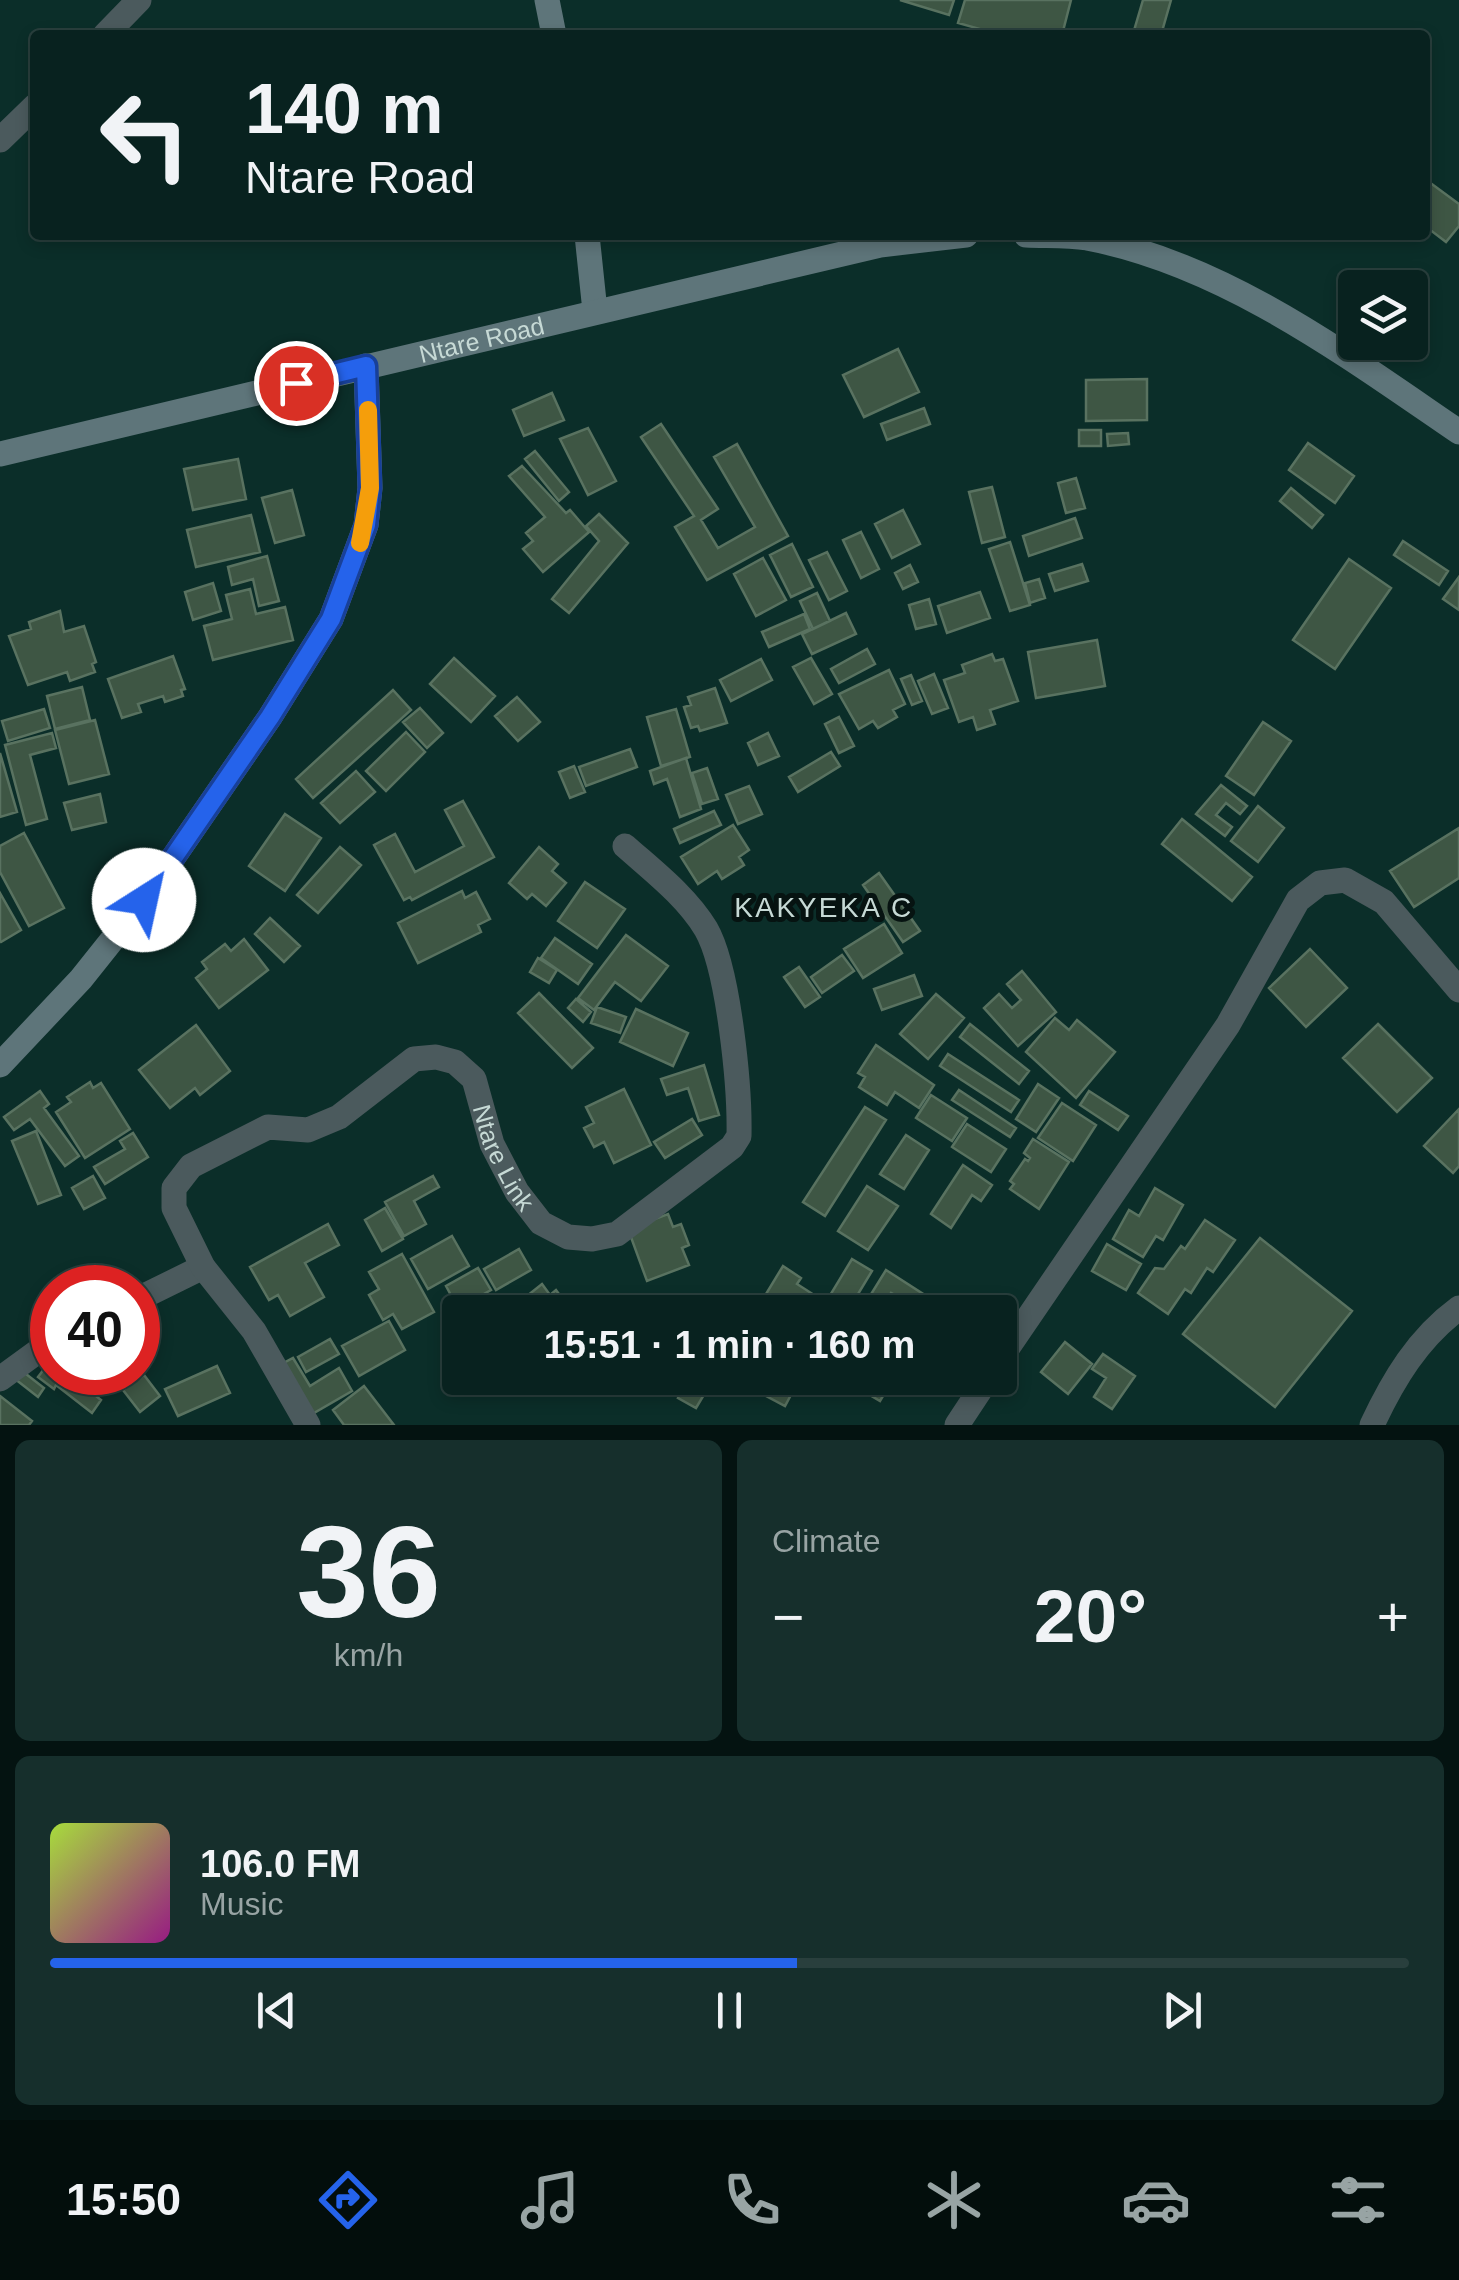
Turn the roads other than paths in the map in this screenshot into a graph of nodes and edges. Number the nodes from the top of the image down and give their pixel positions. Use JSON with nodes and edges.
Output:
{"nodes":[{"id":1,"x":138,"y":0,"type":"edge"},
{"id":2,"x":547,"y":0,"type":"edge"},
{"id":3,"x":110,"y":30,"type":"edge"},
{"id":4,"x":553,"y":30,"type":"edge"},
{"id":5,"x":30,"y":111,"type":"edge"},
{"id":6,"x":0,"y":140,"type":"edge"},
{"id":7,"x":588,"y":240,"type":"edge"},
{"id":8,"x":923,"y":240,"type":"edge"},
{"id":9,"x":1092,"y":240,"type":"edge"},
{"id":10,"x":594,"y":311,"type":"junction"},
{"id":11,"x":366,"y":366,"type":"junction"},
{"id":12,"x":1459,"y":432,"type":"edge"},
{"id":13,"x":0,"y":454,"type":"edge"},
{"id":14,"x":625,"y":846,"type":"dead end"},
{"id":15,"x":1459,"y":990,"type":"edge"},
{"id":16,"x":0,"y":1065,"type":"edge"},
{"id":17,"x":203,"y":1267,"type":"junction"},
{"id":18,"x":160,"y":1288,"type":"edge"},
{"id":19,"x":1459,"y":1308,"type":"edge"},
{"id":20,"x":1017,"y":1333,"type":"edge"},
{"id":21,"x":30,"y":1357,"type":"edge"},
{"id":22,"x":0,"y":1378,"type":"edge"},
{"id":23,"x":977,"y":1395,"type":"edge"},
{"id":24,"x":308,"y":1425,"type":"edge"},
{"id":25,"x":957,"y":1425,"type":"edge"},
{"id":26,"x":1372,"y":1425,"type":"edge"}],
"edges":[{"from":1,"to":3,"type":"street"},
{"from":2,"to":4,"type":"main road"},
{"from":5,"to":6,"type":"street"},
{"from":7,"to":10,"type":"main road"},
{"from":8,"to":10,"type":"main road","name":"Ntare Road"},
{"from":9,"to":12,"type":"main road"},
{"from":10,"to":11,"type":"main road","name":"Ntare Road"},
{"from":11,"to":13,"type":"main road","name":"Ntare Road"},
{"from":11,"to":16,"type":"main road"},
{"from":14,"to":17,"type":"street","name":"Ntare Link"},
{"from":15,"to":20,"type":"street"},
{"from":17,"to":18,"type":"street"},
{"from":17,"to":24,"type":"street","name":"Ntare Link"},
{"from":19,"to":26,"type":"street"},
{"from":21,"to":22,"type":"street"},
{"from":23,"to":25,"type":"street"}]}
